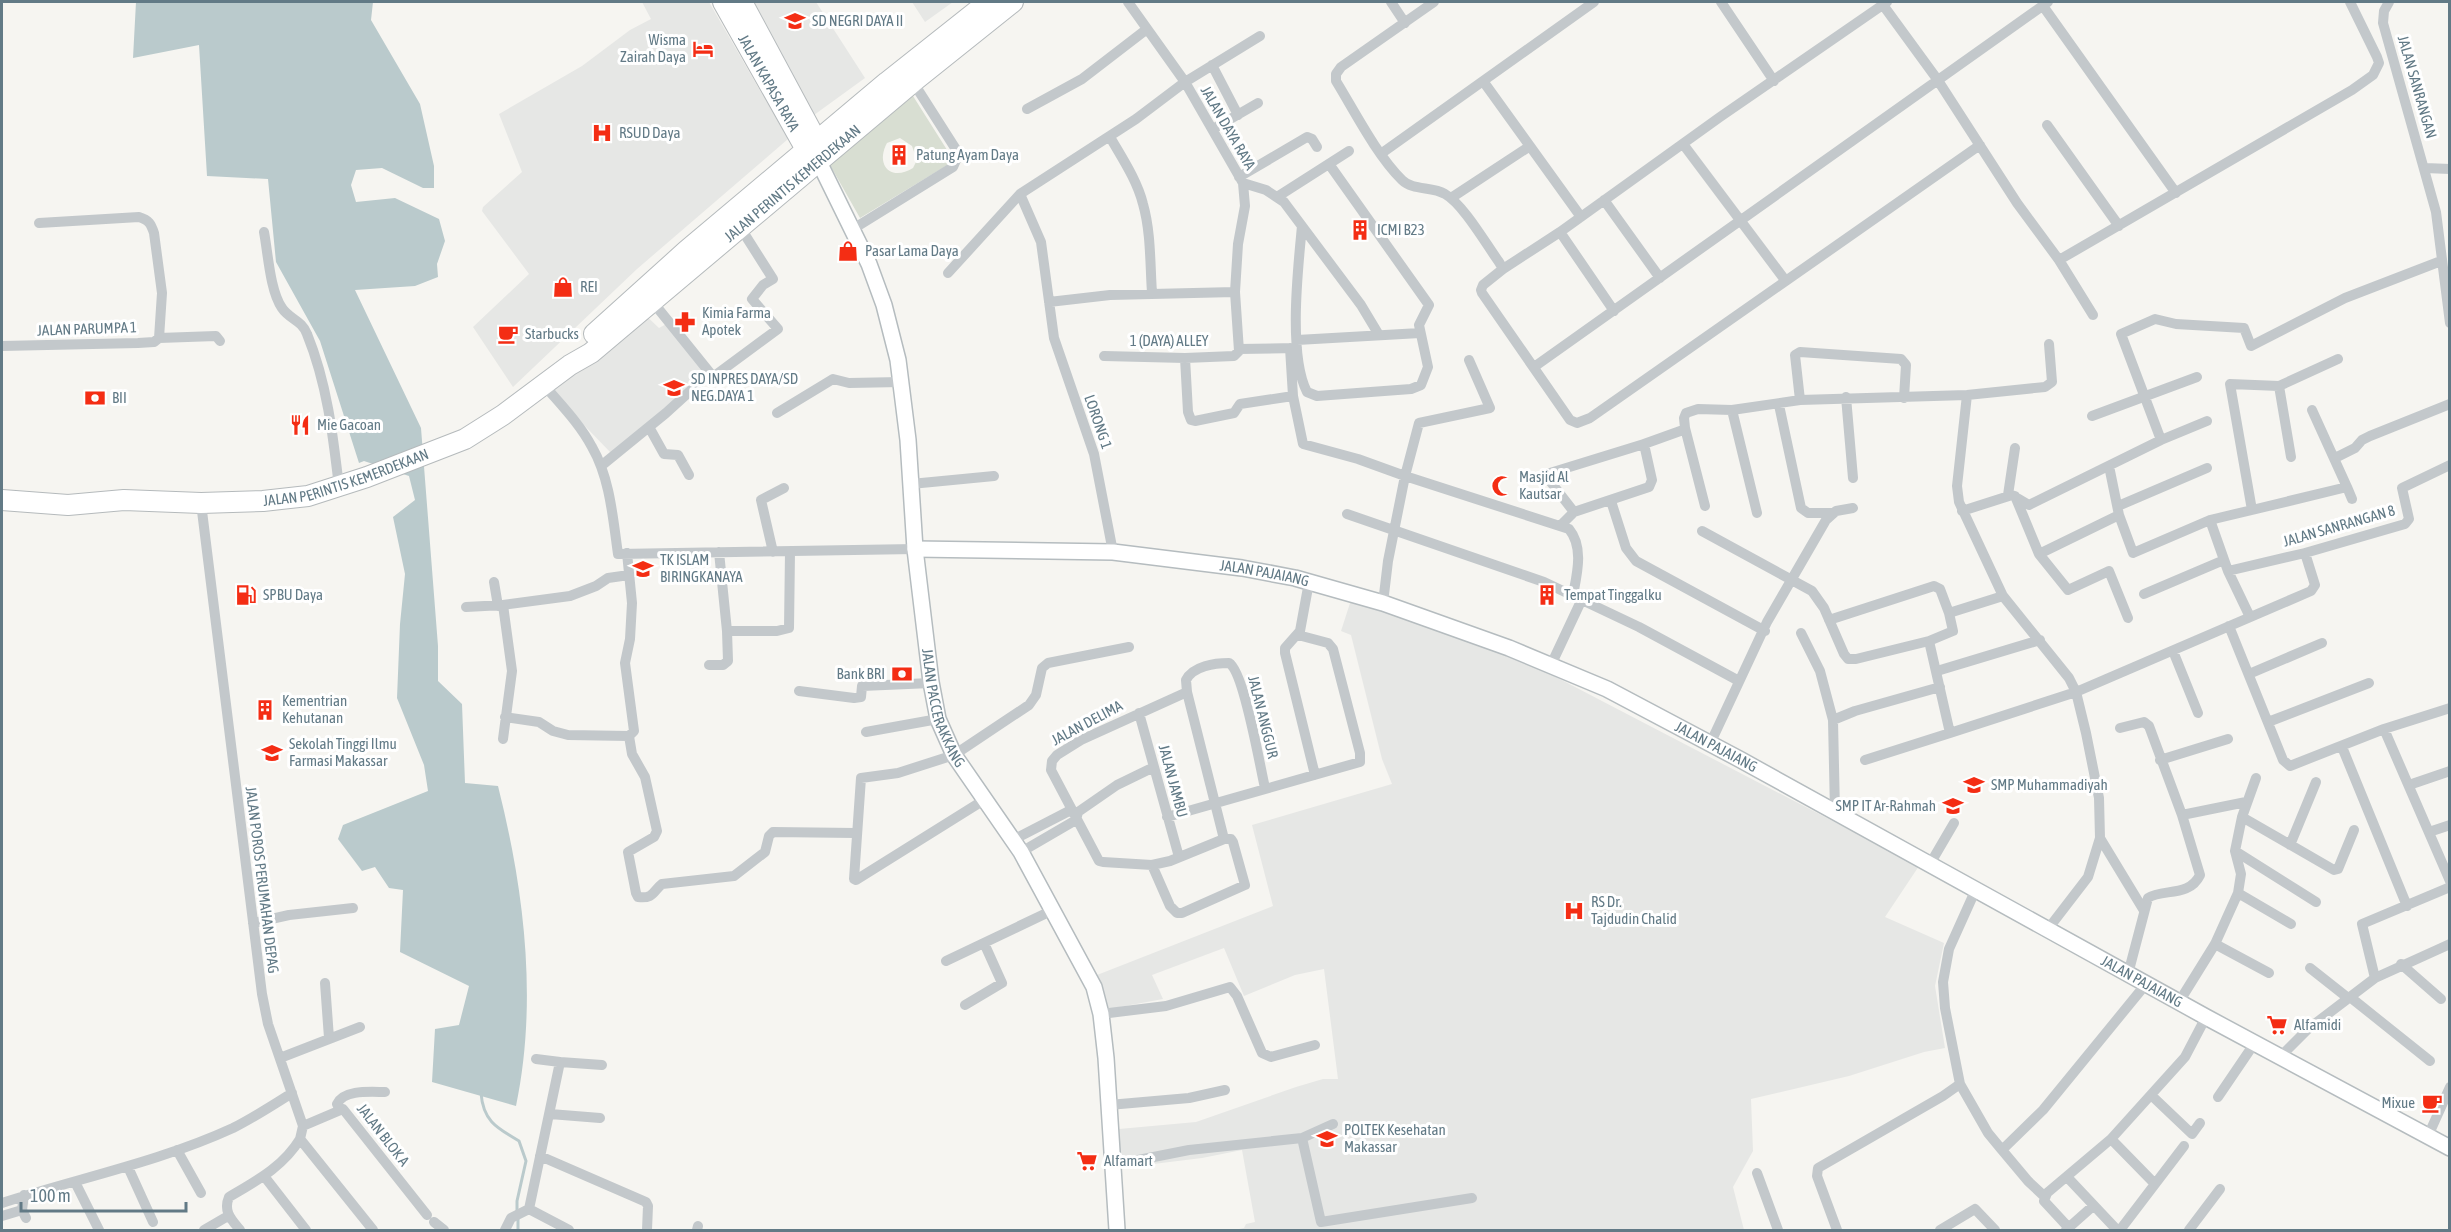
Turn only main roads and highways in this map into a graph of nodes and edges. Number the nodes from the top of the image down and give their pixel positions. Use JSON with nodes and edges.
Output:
{"nodes":[{"id":1,"x":723,"y":2,"type":"edge"},
{"id":2,"x":742,"y":2,"type":"edge"},
{"id":3,"x":988,"y":2,"type":"edge"},
{"id":4,"x":1013,"y":2,"type":"edge"},
{"id":5,"x":816,"y":155,"type":"junction"},
{"id":6,"x":687,"y":261,"type":"junction"},
{"id":7,"x":570,"y":365,"type":"junction"},
{"id":8,"x":2,"y":489,"type":"edge"},
{"id":9,"x":2,"y":500,"type":"edge"},
{"id":10,"x":94,"y":501,"type":"junction"},
{"id":11,"x":915,"y":549,"type":"junction"},
{"id":12,"x":2450,"y":1148,"type":"edge"},
{"id":13,"x":1117,"y":1230,"type":"edge"}],
"edges":[{"from":1,"to":5,"type":"highway","name":"JALAN KAPASA RAYA"},
{"from":2,"to":5,"type":"highway","name":"JALAN KAPASA RAYA"},
{"from":3,"to":5,"type":"highway","name":"JALAN PERINTIS KEMERDEKAAN"},
{"from":4,"to":5,"type":"highway","name":"JALAN PERINTIS KEMERDEKAAN"},
{"from":5,"to":6,"type":"highway","name":"JALAN PERINTIS KEMERDEKAAN"},
{"from":5,"to":6,"type":"highway","name":"JALAN PERINTIS KEMERDEKAAN"},
{"from":5,"to":11,"type":"main road","name":"JALAN PACCERAKKANG"},
{"from":6,"to":7,"type":"highway","name":"JALAN PERINTIS KEMERDEKAAN"},
{"from":6,"to":7,"type":"highway","name":"JALAN PERINTIS KEMERDEKAAN"},
{"from":7,"to":10,"type":"highway","name":"JALAN PERINTIS KEMERDEKAAN"},
{"from":8,"to":10,"type":"highway","name":"JALAN PERINTIS KEMERDEKAAN"},
{"from":9,"to":10,"type":"highway","name":"JALAN PERINTIS KEMERDEKAAN"},
{"from":11,"to":12,"type":"main road","name":"JALAN PAJAIANG"},
{"from":11,"to":13,"type":"main road","name":"JALAN PACCERAKKANG"}]}
